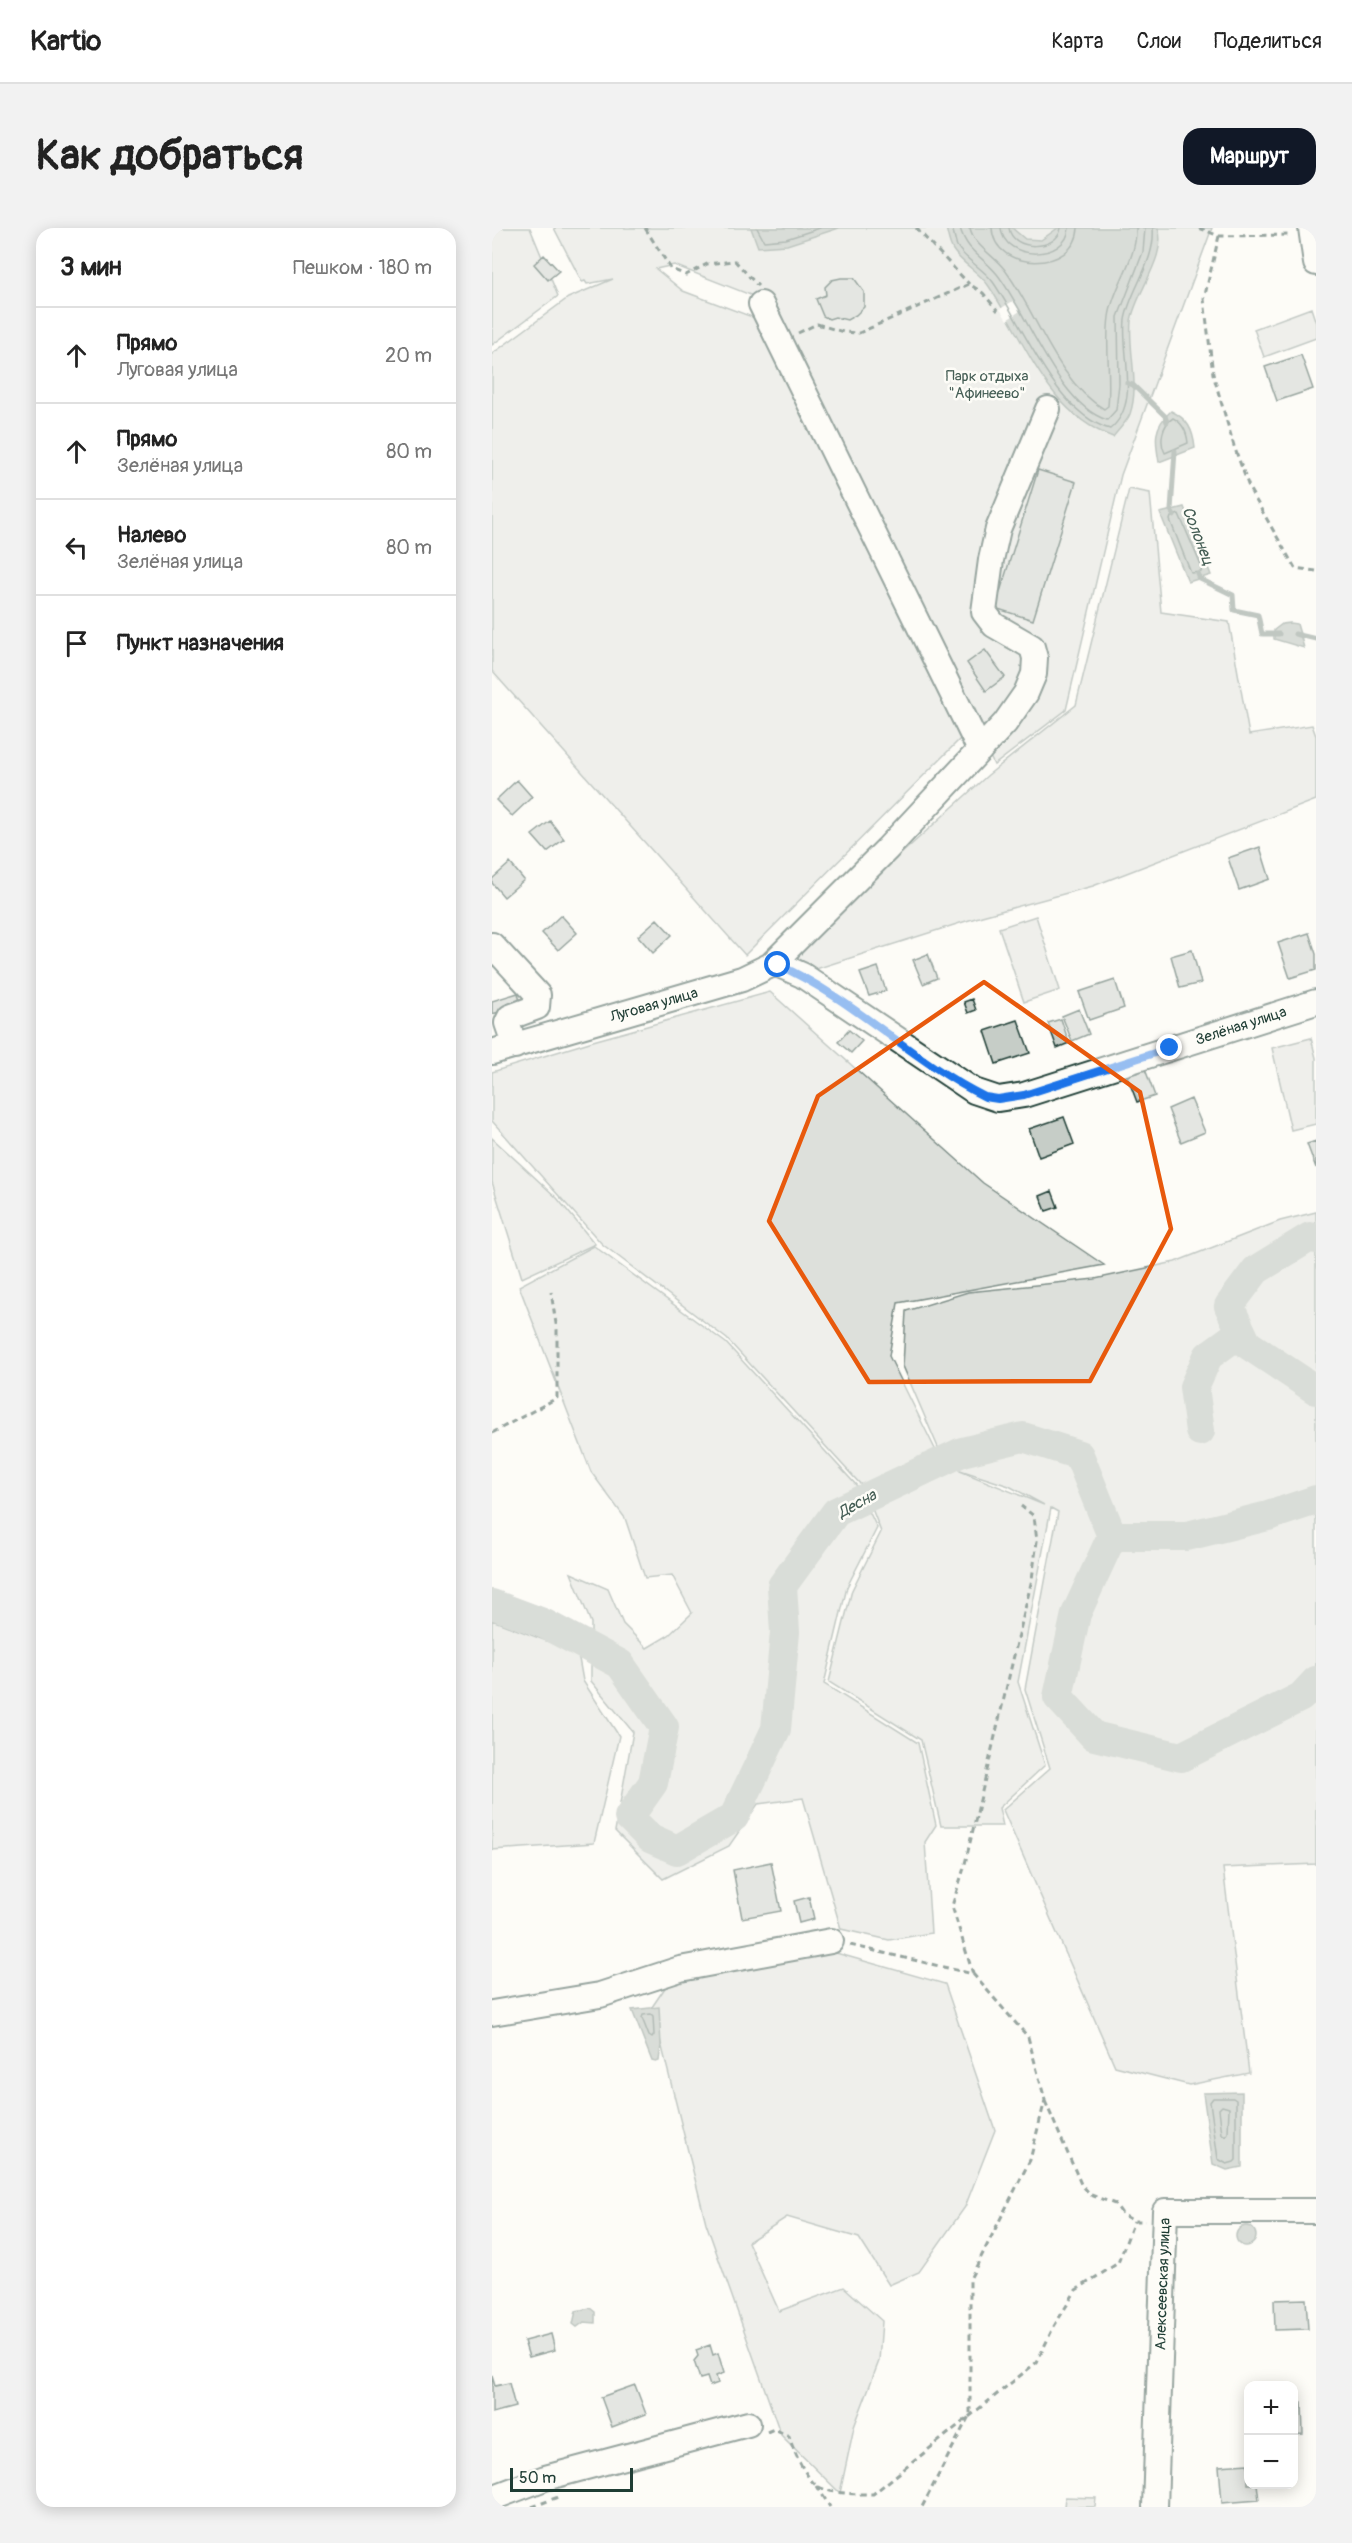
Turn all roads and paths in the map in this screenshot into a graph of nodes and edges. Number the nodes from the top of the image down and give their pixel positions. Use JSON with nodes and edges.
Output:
{"nodes":[{"id":1,"x":646,"y":228,"type":"edge"},
{"id":2,"x":916,"y":228,"type":"edge"},
{"id":3,"x":1199,"y":228,"type":"edge"},
{"id":4,"x":1311,"y":232,"type":"edge"},
{"id":5,"x":1219,"y":236,"type":"junction"},
{"id":6,"x":1316,"y":264,"type":"edge"},
{"id":7,"x":969,"y":284,"type":"junction"},
{"id":8,"x":761,"y":303,"type":"joint"},
{"id":9,"x":998,"y":311,"type":"dead end"},
{"id":10,"x":780,"y":342,"type":"junction"},
{"id":11,"x":1048,"y":409,"type":"dead end"},
{"id":12,"x":1316,"y":571,"type":"edge"},
{"id":13,"x":980,"y":750,"type":"junction"},
{"id":14,"x":492,"y":945,"type":"edge"},
{"id":15,"x":771,"y":965,"type":"junction"},
{"id":16,"x":1316,"y":1002,"type":"edge"},
{"id":17,"x":503,"y":1049,"type":"edge"},
{"id":18,"x":551,"y":1292,"type":"dead end"},
{"id":19,"x":492,"y":1433,"type":"edge"},
{"id":20,"x":1021,"y":1506,"type":"dead end"},
{"id":21,"x":831,"y":1941,"type":"joint"},
{"id":22,"x":973,"y":1974,"type":"junction"},
{"id":23,"x":492,"y":2013,"type":"edge"},
{"id":24,"x":1045,"y":2100,"type":"junction"},
{"id":25,"x":1316,"y":2211,"type":"edge"},
{"id":26,"x":1165,"y":2220,"type":"junction"},
{"id":27,"x":1134,"y":2221,"type":"junction"},
{"id":28,"x":970,"y":2414,"type":"junction"},
{"id":29,"x":753,"y":2429,"type":"joint"},
{"id":30,"x":817,"y":2486,"type":"junction"},
{"id":31,"x":492,"y":2498,"type":"edge"},
{"id":32,"x":830,"y":2507,"type":"edge"},
{"id":33,"x":922,"y":2507,"type":"edge"},
{"id":34,"x":1155,"y":2507,"type":"edge"}],
"edges":[{"from":1,"to":8,"type":"path"},
{"from":2,"to":7,"type":"path"},
{"from":3,"to":5,"type":"path"},
{"from":4,"to":5,"type":"path"},
{"from":4,"to":6,"type":"street"},
{"from":5,"to":12,"type":"path"},
{"from":7,"to":9,"type":"path"},
{"from":7,"to":10,"type":"path"},
{"from":8,"to":10,"type":"street"},
{"from":10,"to":13,"type":"street"},
{"from":11,"to":13,"type":"street","name":"Луговая улица"},
{"from":13,"to":15,"type":"street","name":"Луговая улица"},
{"from":14,"to":17,"type":"street"},
{"from":15,"to":16,"type":"street","name":"Зелёная улица"},
{"from":15,"to":17,"type":"street","name":"Луговая улица"},
{"from":18,"to":19,"type":"path"},
{"from":20,"to":22,"type":"path"},
{"from":21,"to":22,"type":"path"},
{"from":21,"to":23,"type":"street"},
{"from":22,"to":24,"type":"path"},
{"from":24,"to":27,"type":"path"},
{"from":24,"to":28,"type":"path"},
{"from":25,"to":26,"type":"street","name":"Алексеевская улица"},
{"from":26,"to":27,"type":"path"},
{"from":26,"to":34,"type":"street","name":"Алексеевская улица"},
{"from":27,"to":28,"type":"path"},
{"from":28,"to":30,"type":"path"},
{"from":28,"to":33,"type":"path"},
{"from":29,"to":30,"type":"path"},
{"from":29,"to":31,"type":"street"},
{"from":30,"to":32,"type":"path"}]}
